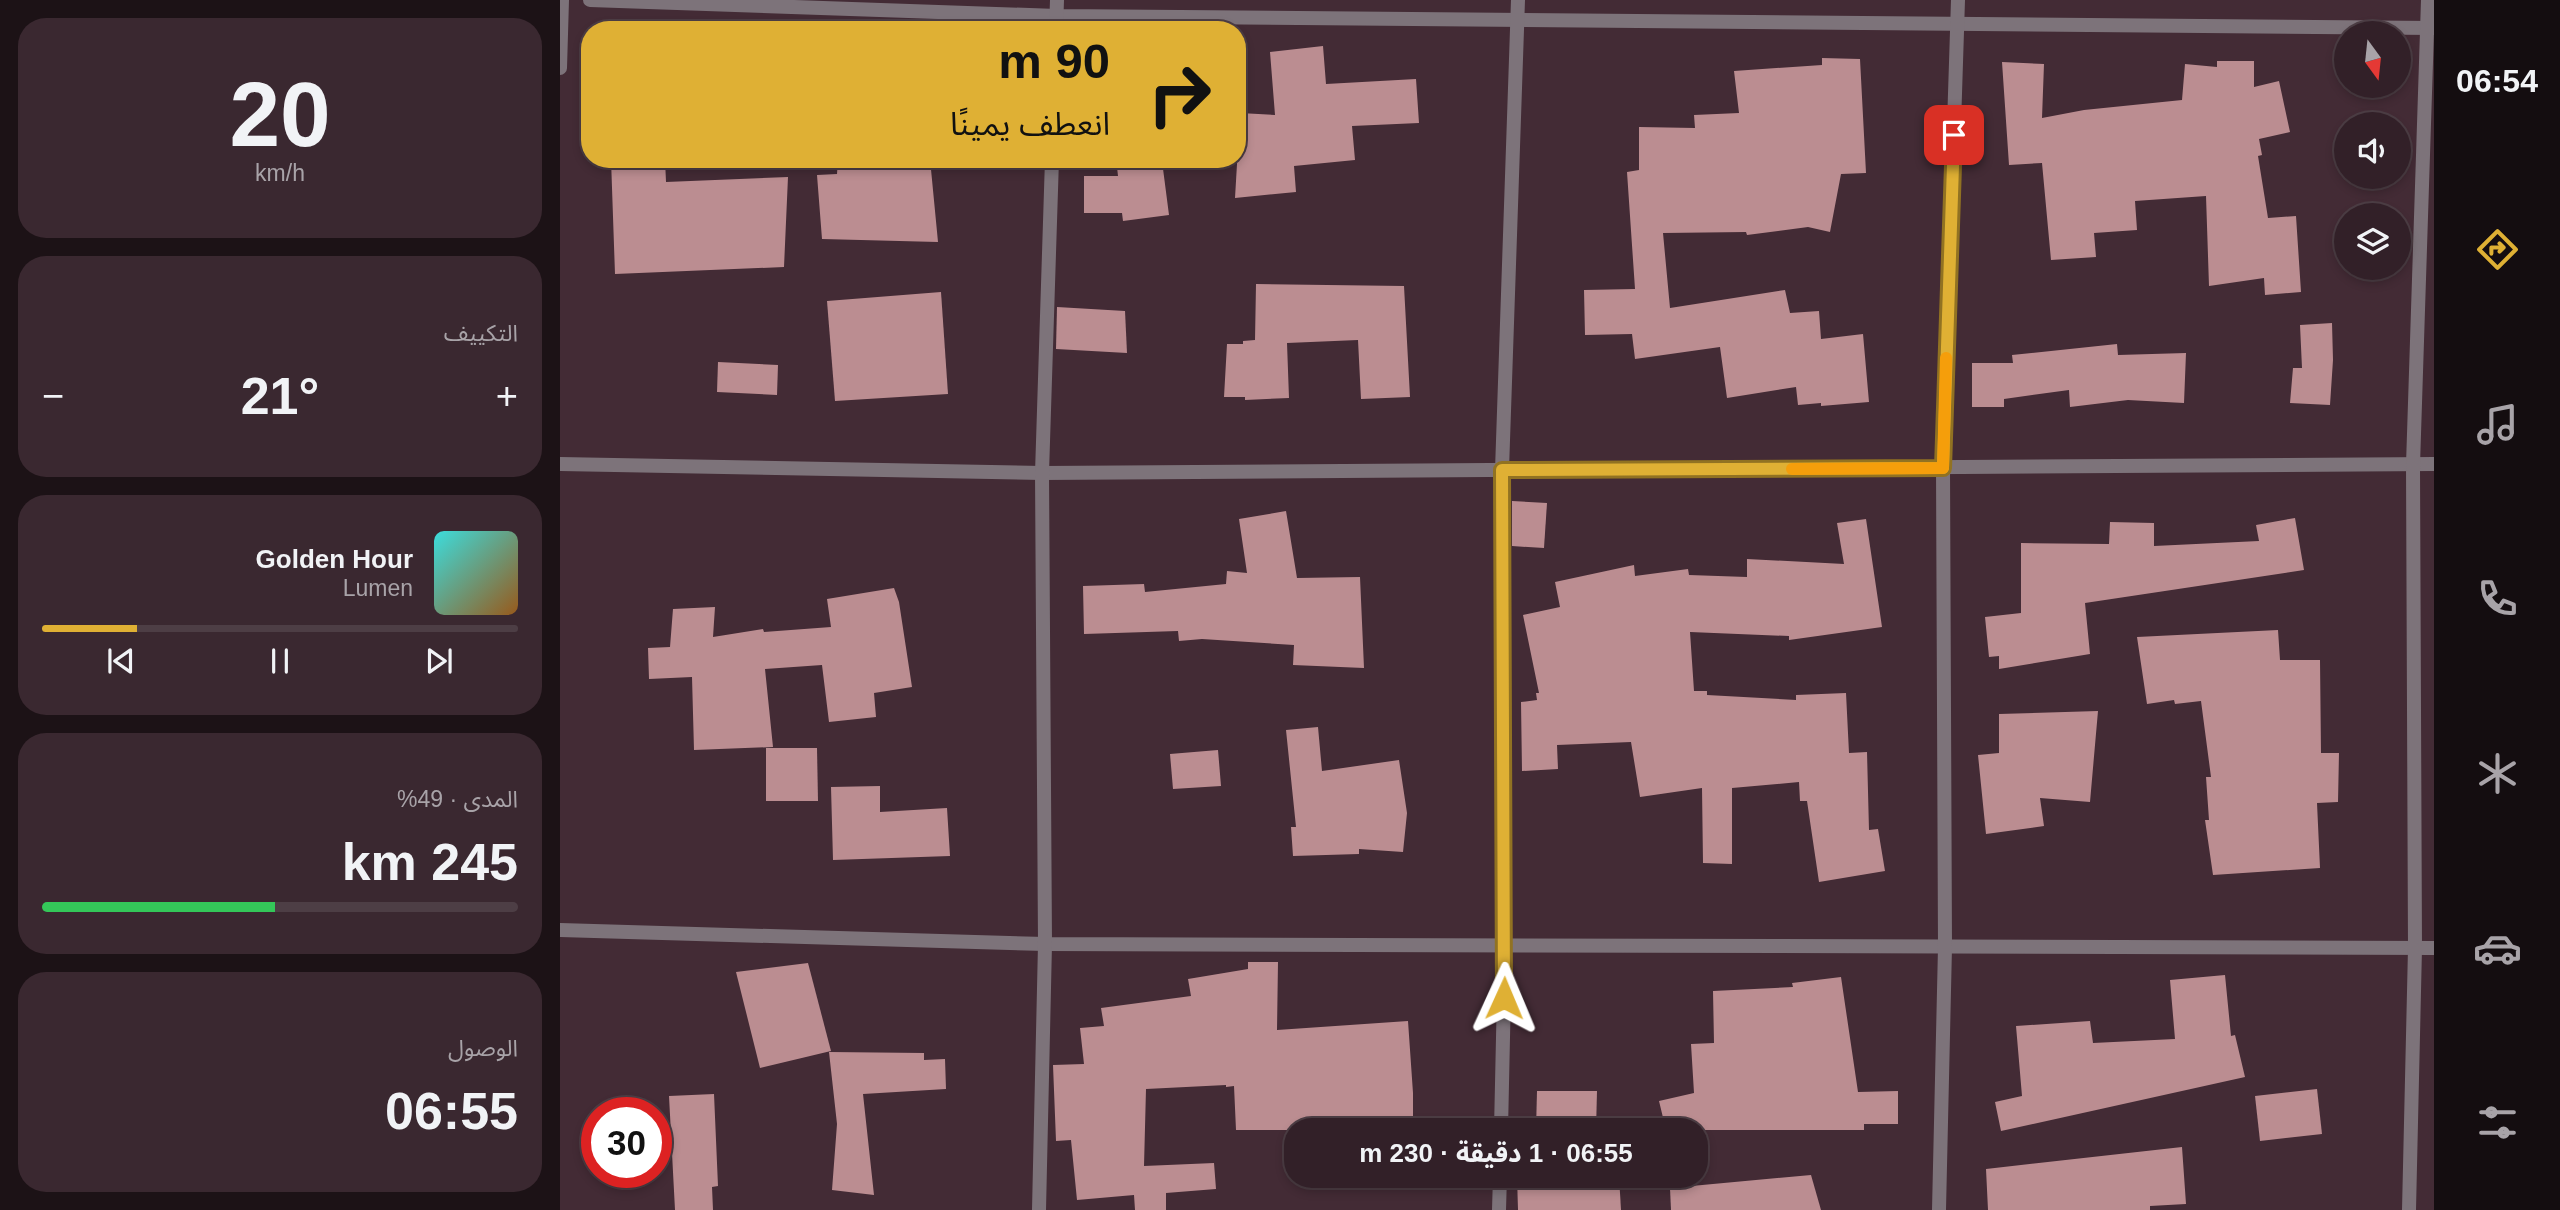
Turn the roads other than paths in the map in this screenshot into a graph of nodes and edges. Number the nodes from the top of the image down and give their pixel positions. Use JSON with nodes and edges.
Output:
{"nodes":[{"id":1,"x":562,"y":0,"type":"edge"},
{"id":2,"x":590,"y":0,"type":"edge"},
{"id":3,"x":1057,"y":0,"type":"edge"},
{"id":4,"x":1518,"y":0,"type":"edge"},
{"id":5,"x":1958,"y":0,"type":"edge"},
{"id":6,"x":2428,"y":0,"type":"edge"},
{"id":7,"x":1518,"y":20,"type":"junction"},
{"id":8,"x":1016,"y":21,"type":"edge"},
{"id":9,"x":1057,"y":21,"type":"edge"},
{"id":10,"x":1246,"y":22,"type":"edge"},
{"id":11,"x":1958,"y":24,"type":"junction"},
{"id":12,"x":2431,"y":29,"type":"edge"},
{"id":13,"x":560,"y":68,"type":"edge"},
{"id":14,"x":1052,"y":168,"type":"edge"},
{"id":15,"x":560,"y":464,"type":"edge"},
{"id":16,"x":2434,"y":464,"type":"edge"},
{"id":17,"x":2413,"y":465,"type":"junction"},
{"id":18,"x":1943,"y":468,"type":"junction"},
{"id":19,"x":1502,"y":470,"type":"junction"},
{"id":20,"x":1042,"y":473,"type":"junction"},
{"id":21,"x":560,"y":930,"type":"edge"},
{"id":22,"x":1045,"y":944,"type":"junction"},
{"id":23,"x":1505,"y":945,"type":"junction"},
{"id":24,"x":1945,"y":947,"type":"junction"},
{"id":25,"x":2415,"y":948,"type":"junction"},
{"id":26,"x":2434,"y":948,"type":"edge"},
{"id":27,"x":1501,"y":1118,"type":"edge"},
{"id":28,"x":1500,"y":1188,"type":"edge"},
{"id":29,"x":1039,"y":1210,"type":"edge"},
{"id":30,"x":1499,"y":1210,"type":"edge"},
{"id":31,"x":1939,"y":1210,"type":"edge"},
{"id":32,"x":2409,"y":1210,"type":"edge"}],
"edges":[{"from":1,"to":13,"type":"street"},
{"from":2,"to":8,"type":"street"},
{"from":3,"to":9,"type":"street"},
{"from":4,"to":7,"type":"street"},
{"from":5,"to":11,"type":"street"},
{"from":6,"to":12,"type":"street"},
{"from":7,"to":10,"type":"street"},
{"from":7,"to":11,"type":"street"},
{"from":7,"to":19,"type":"street"},
{"from":11,"to":12,"type":"street"},
{"from":11,"to":18,"type":"street"},
{"from":12,"to":17,"type":"street"},
{"from":14,"to":20,"type":"street"},
{"from":15,"to":20,"type":"street"},
{"from":16,"to":17,"type":"street"},
{"from":17,"to":18,"type":"street"},
{"from":17,"to":25,"type":"street"},
{"from":18,"to":19,"type":"street"},
{"from":18,"to":24,"type":"street"},
{"from":19,"to":20,"type":"street"},
{"from":19,"to":23,"type":"street"},
{"from":20,"to":22,"type":"street"},
{"from":21,"to":22,"type":"street"},
{"from":22,"to":23,"type":"street"},
{"from":22,"to":29,"type":"street"},
{"from":23,"to":24,"type":"street"},
{"from":23,"to":27,"type":"street"},
{"from":24,"to":25,"type":"street"},
{"from":24,"to":31,"type":"street"},
{"from":25,"to":26,"type":"street"},
{"from":25,"to":32,"type":"street"},
{"from":28,"to":30,"type":"street"}]}
